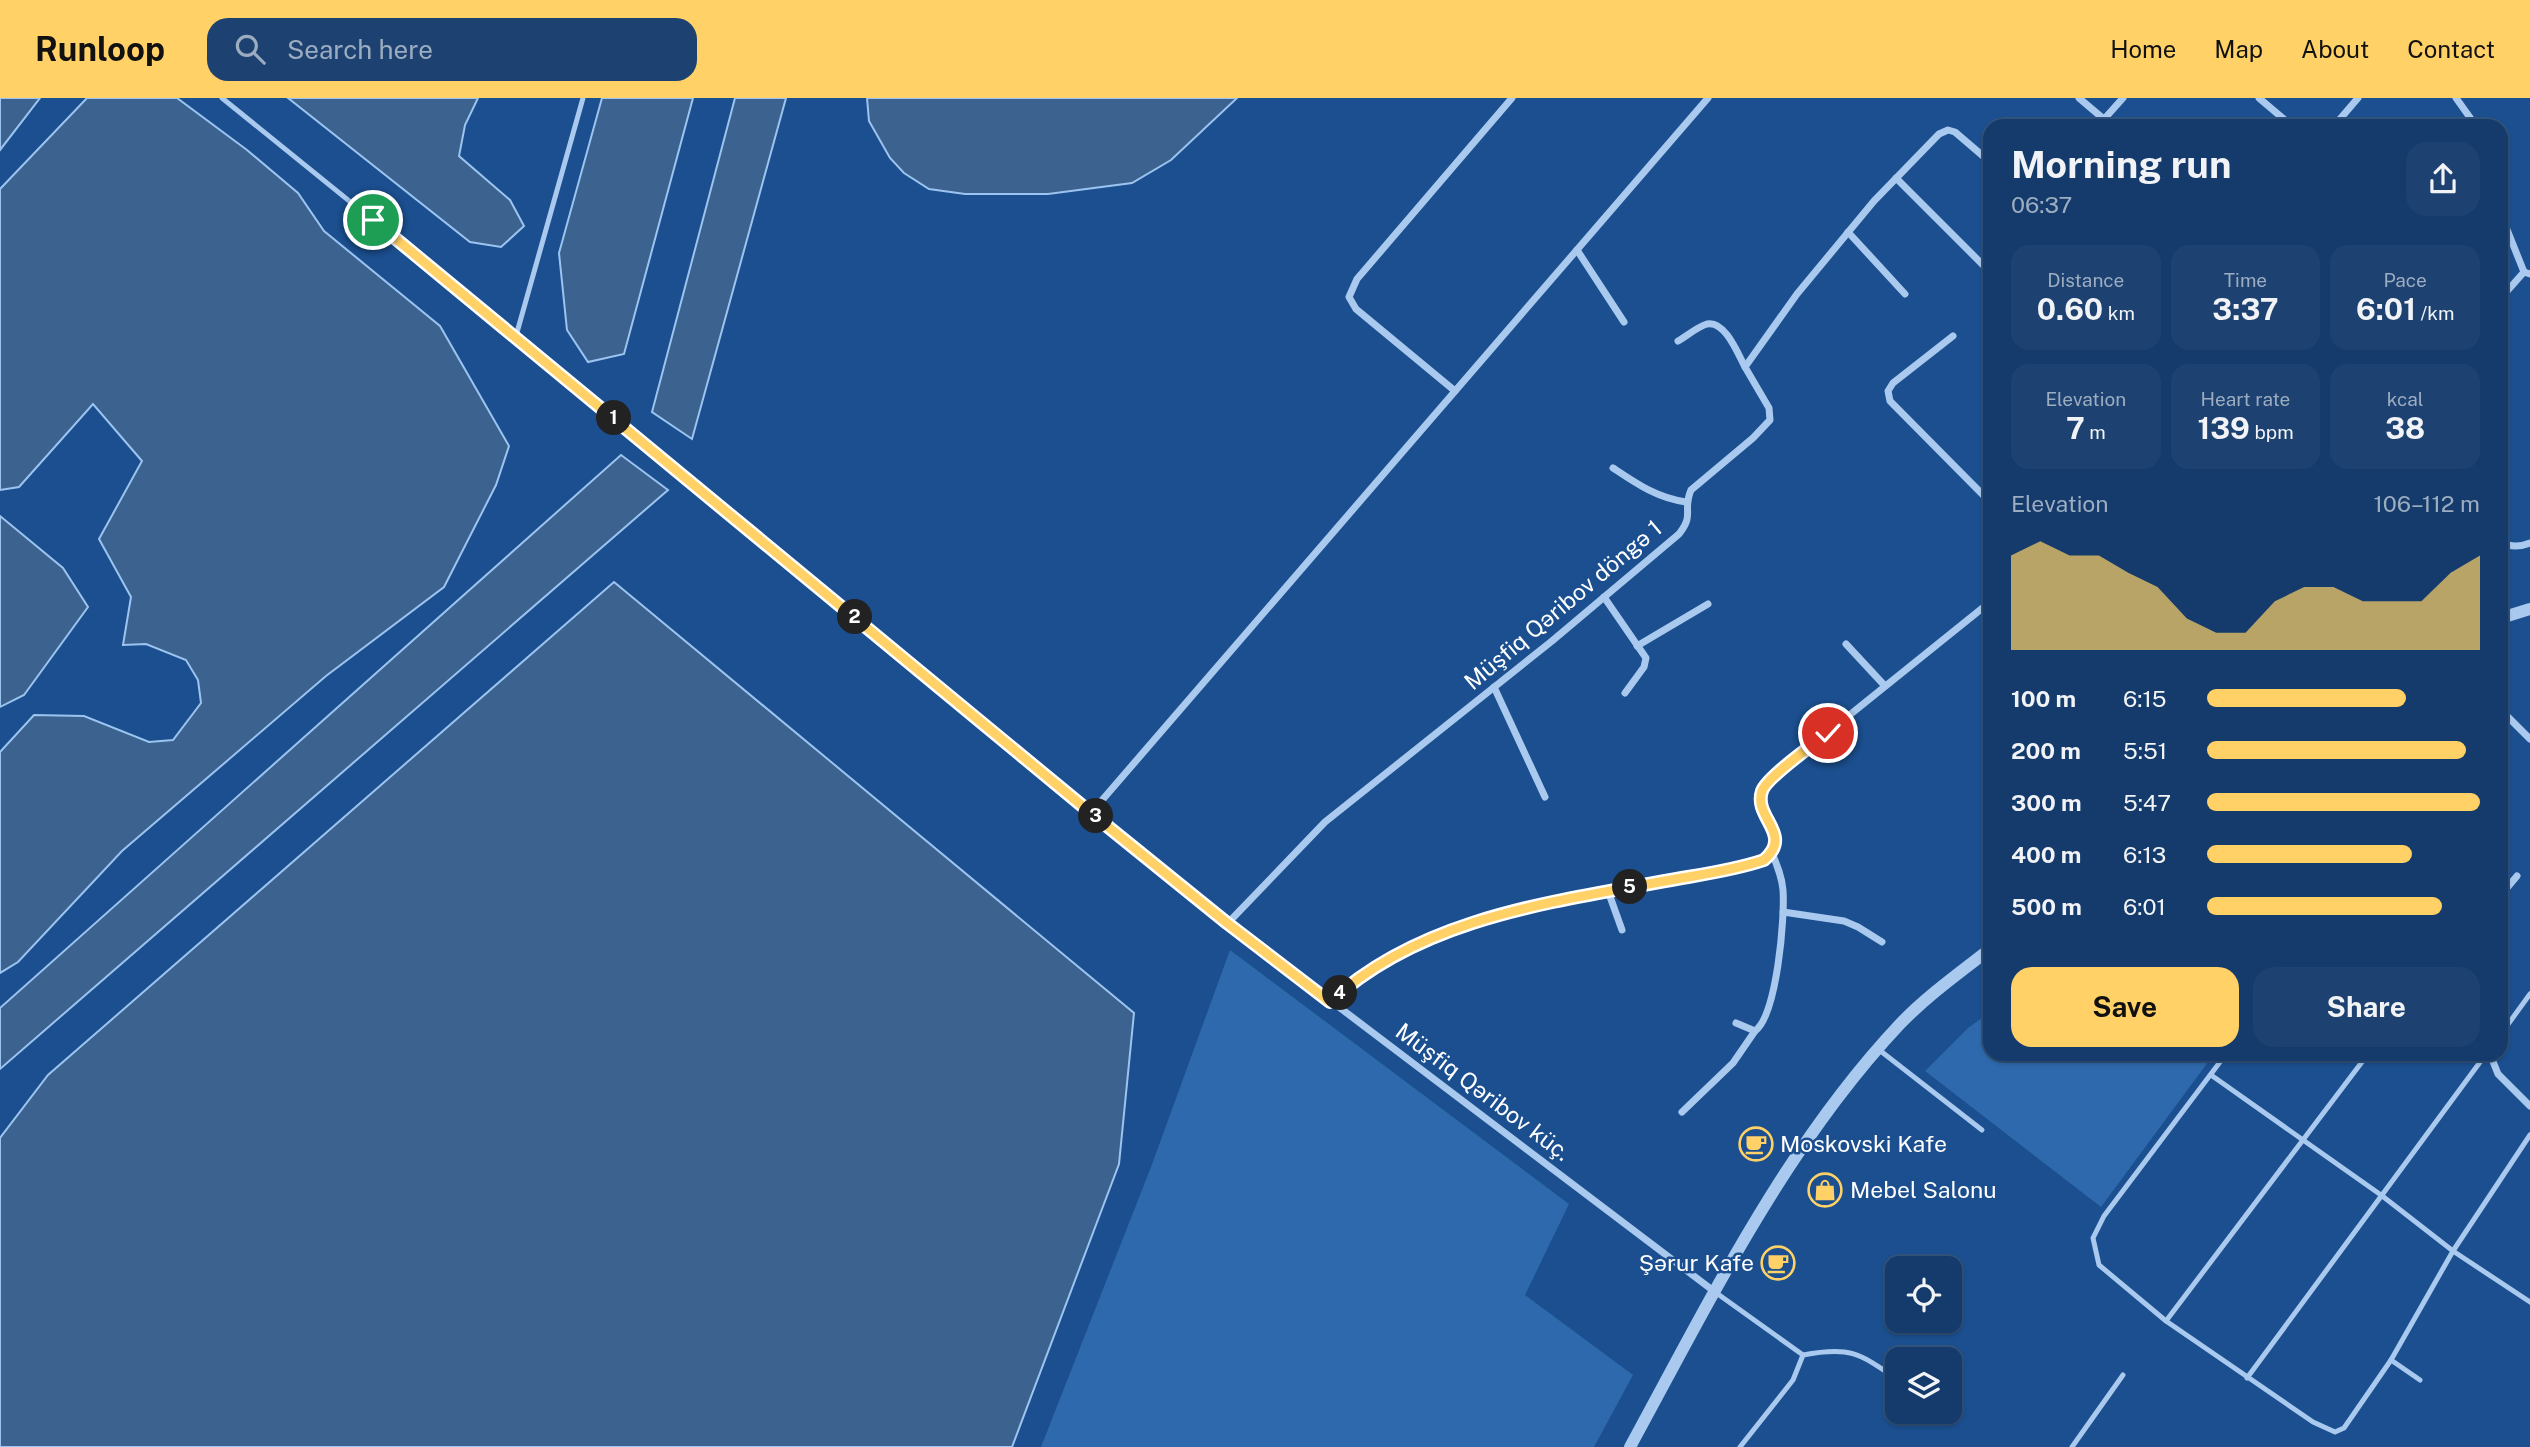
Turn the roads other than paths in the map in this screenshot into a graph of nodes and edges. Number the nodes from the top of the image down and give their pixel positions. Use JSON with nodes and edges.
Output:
{"nodes":[{"id":1,"x":222,"y":98,"type":"edge"},
{"id":2,"x":583,"y":98,"type":"edge"},
{"id":3,"x":1513,"y":98,"type":"edge"},
{"id":4,"x":1708,"y":98,"type":"edge"},
{"id":5,"x":2079,"y":98,"type":"edge"},
{"id":6,"x":2123,"y":98,"type":"edge"},
{"id":7,"x":2259,"y":98,"type":"edge"},
{"id":8,"x":2358,"y":98,"type":"edge"},
{"id":9,"x":2456,"y":98,"type":"edge"},
{"id":10,"x":2097,"y":119,"type":"edge"},
{"id":11,"x":2105,"y":119,"type":"edge"},
{"id":12,"x":2284,"y":119,"type":"edge"},
{"id":13,"x":2340,"y":119,"type":"edge"},
{"id":14,"x":2471,"y":119,"type":"edge"},
{"id":15,"x":1983,"y":156,"type":"edge"},
{"id":16,"x":1896,"y":178,"type":"junction"},
{"id":17,"x":2508,"y":231,"type":"edge"},
{"id":18,"x":1848,"y":232,"type":"junction"},
{"id":19,"x":1577,"y":250,"type":"junction"},
{"id":20,"x":1983,"y":265,"type":"edge"},
{"id":21,"x":2527,"y":273,"type":"edge"},
{"id":22,"x":2508,"y":291,"type":"edge"},
{"id":23,"x":1905,"y":294,"type":"dead end"},
{"id":24,"x":1625,"y":322,"type":"dead end"},
{"id":25,"x":516,"y":336,"type":"junction"},
{"id":26,"x":1953,"y":336,"type":"dead end"},
{"id":27,"x":1678,"y":341,"type":"dead end"},
{"id":28,"x":1745,"y":367,"type":"junction"},
{"id":29,"x":1455,"y":391,"type":"junction"},
{"id":30,"x":1613,"y":468,"type":"dead end"},
{"id":31,"x":1983,"y":495,"type":"edge"},
{"id":32,"x":1686,"y":502,"type":"junction"},
{"id":33,"x":2530,"y":543,"type":"edge"},
{"id":34,"x":2508,"y":545,"type":"edge"},
{"id":35,"x":1604,"y":597,"type":"junction"},
{"id":36,"x":1708,"y":604,"type":"dead end"},
{"id":37,"x":1983,"y":608,"type":"edge"},
{"id":38,"x":2530,"y":609,"type":"edge"},
{"id":39,"x":2508,"y":616,"type":"edge"},
{"id":40,"x":1846,"y":644,"type":"dead end"},
{"id":41,"x":1637,"y":646,"type":"junction"},
{"id":42,"x":1494,"y":687,"type":"junction"},
{"id":43,"x":1885,"y":687,"type":"junction"},
{"id":44,"x":1625,"y":693,"type":"dead end"},
{"id":45,"x":2508,"y":717,"type":"edge"},
{"id":46,"x":2530,"y":739,"type":"edge"},
{"id":47,"x":1545,"y":797,"type":"dead end"},
{"id":48,"x":1091,"y":813,"type":"junction"},
{"id":49,"x":1772,"y":853,"type":"junction"},
{"id":50,"x":2518,"y":876,"type":"dead end"},
{"id":51,"x":2508,"y":887,"type":"edge"},
{"id":52,"x":1608,"y":891,"type":"junction"},
{"id":53,"x":1783,"y":912,"type":"junction"},
{"id":54,"x":1227,"y":923,"type":"junction"},
{"id":55,"x":1622,"y":930,"type":"dead end"},
{"id":56,"x":1882,"y":942,"type":"dead end"},
{"id":57,"x":1983,"y":954,"type":"edge"},
{"id":58,"x":2530,"y":994,"type":"edge"},
{"id":59,"x":1330,"y":1002,"type":"junction"},
{"id":60,"x":1736,"y":1023,"type":"dead end"},
{"id":61,"x":2508,"y":1024,"type":"edge"},
{"id":62,"x":1755,"y":1031,"type":"junction"},
{"id":63,"x":1878,"y":1049,"type":"junction"},
{"id":64,"x":2221,"y":1061,"type":"edge"},
{"id":65,"x":2363,"y":1061,"type":"edge"},
{"id":66,"x":2483,"y":1061,"type":"edge"},
{"id":67,"x":2492,"y":1061,"type":"edge"},
{"id":68,"x":2211,"y":1075,"type":"junction"},
{"id":69,"x":2530,"y":1106,"type":"edge"},
{"id":70,"x":1682,"y":1112,"type":"dead end"},
{"id":71,"x":1982,"y":1130,"type":"dead end"},
{"id":72,"x":2530,"y":1135,"type":"edge"},
{"id":73,"x":2303,"y":1140,"type":"junction"},
{"id":74,"x":2381,"y":1195,"type":"junction"},
{"id":75,"x":2453,"y":1251,"type":"junction"},
{"id":76,"x":1715,"y":1292,"type":"junction"},
{"id":77,"x":2530,"y":1301,"type":"edge"},
{"id":78,"x":2166,"y":1321,"type":"junction"},
{"id":79,"x":1803,"y":1355,"type":"junction"},
{"id":80,"x":2391,"y":1360,"type":"junction"},
{"id":81,"x":1885,"y":1371,"type":"edge"},
{"id":82,"x":2123,"y":1375,"type":"dead end"},
{"id":83,"x":2247,"y":1378,"type":"junction"},
{"id":84,"x":2420,"y":1380,"type":"dead end"},
{"id":85,"x":1630,"y":1447,"type":"edge"},
{"id":86,"x":1740,"y":1447,"type":"edge"},
{"id":87,"x":2072,"y":1447,"type":"edge"}],
"edges":[{"from":1,"to":25,"type":"lane"},
{"from":2,"to":25,"type":"lane"},
{"from":3,"to":29,"type":"street"},
{"from":4,"to":19,"type":"street"},
{"from":5,"to":10,"type":"street"},
{"from":6,"to":11,"type":"street"},
{"from":7,"to":12,"type":"street"},
{"from":8,"to":13,"type":"street"},
{"from":9,"to":14,"type":"street"},
{"from":15,"to":16,"type":"street"},
{"from":16,"to":18,"type":"street"},
{"from":16,"to":20,"type":"street"},
{"from":17,"to":21,"type":"street"},
{"from":18,"to":23,"type":"street"},
{"from":18,"to":28,"type":"street"},
{"from":19,"to":24,"type":"street"},
{"from":19,"to":29,"type":"street"},
{"from":21,"to":22,"type":"street"},
{"from":25,"to":48,"type":"lane"},
{"from":26,"to":31,"type":"street"},
{"from":27,"to":28,"type":"street"},
{"from":28,"to":32,"type":"street","name":"Müşfiq Qəribov döngə 1"},
{"from":29,"to":48,"type":"street"},
{"from":30,"to":32,"type":"street"},
{"from":32,"to":35,"type":"street","name":"Müşfiq Qəribov döngə 1"},
{"from":33,"to":34,"type":"street"},
{"from":35,"to":41,"type":"street"},
{"from":35,"to":42,"type":"street","name":"Müşfiq Qəribov döngə 1"},
{"from":36,"to":41,"type":"street"},
{"from":37,"to":43,"type":"street"},
{"from":38,"to":39,"type":"street"},
{"from":40,"to":43,"type":"street"},
{"from":41,"to":44,"type":"street"},
{"from":42,"to":47,"type":"street"},
{"from":42,"to":54,"type":"street","name":"Müşfiq Qəribov döngə 1"},
{"from":43,"to":49,"type":"street"},
{"from":45,"to":46,"type":"street"},
{"from":48,"to":54,"type":"street","name":"Müşfiq Qəribov küç."},
{"from":49,"to":52,"type":"street"},
{"from":49,"to":53,"type":"street"},
{"from":50,"to":51,"type":"street"},
{"from":52,"to":55,"type":"street"},
{"from":52,"to":59,"type":"street"},
{"from":53,"to":56,"type":"street"},
{"from":53,"to":62,"type":"street"},
{"from":54,"to":59,"type":"street","name":"Müşfiq Qəribov küç."},
{"from":57,"to":63,"type":"street"},
{"from":58,"to":61,"type":"lane"},
{"from":59,"to":76,"type":"street","name":"Müşfiq Qəribov küç."},
{"from":60,"to":62,"type":"street"},
{"from":62,"to":70,"type":"street"},
{"from":63,"to":71,"type":"lane"},
{"from":63,"to":76,"type":"street"},
{"from":64,"to":68,"type":"lane"},
{"from":65,"to":73,"type":"lane"},
{"from":66,"to":74,"type":"lane"},
{"from":67,"to":69,"type":"street"},
{"from":68,"to":73,"type":"lane"},
{"from":68,"to":78,"type":"lane"},
{"from":72,"to":75,"type":"lane"},
{"from":73,"to":74,"type":"lane"},
{"from":73,"to":78,"type":"lane"},
{"from":74,"to":75,"type":"lane"},
{"from":74,"to":83,"type":"lane"},
{"from":75,"to":77,"type":"lane"},
{"from":75,"to":80,"type":"lane"},
{"from":76,"to":79,"type":"lane"},
{"from":76,"to":85,"type":"street"},
{"from":78,"to":83,"type":"lane"},
{"from":79,"to":81,"type":"lane"},
{"from":79,"to":86,"type":"lane"},
{"from":80,"to":83,"type":"lane"},
{"from":80,"to":84,"type":"lane"},
{"from":82,"to":87,"type":"lane"}]}
